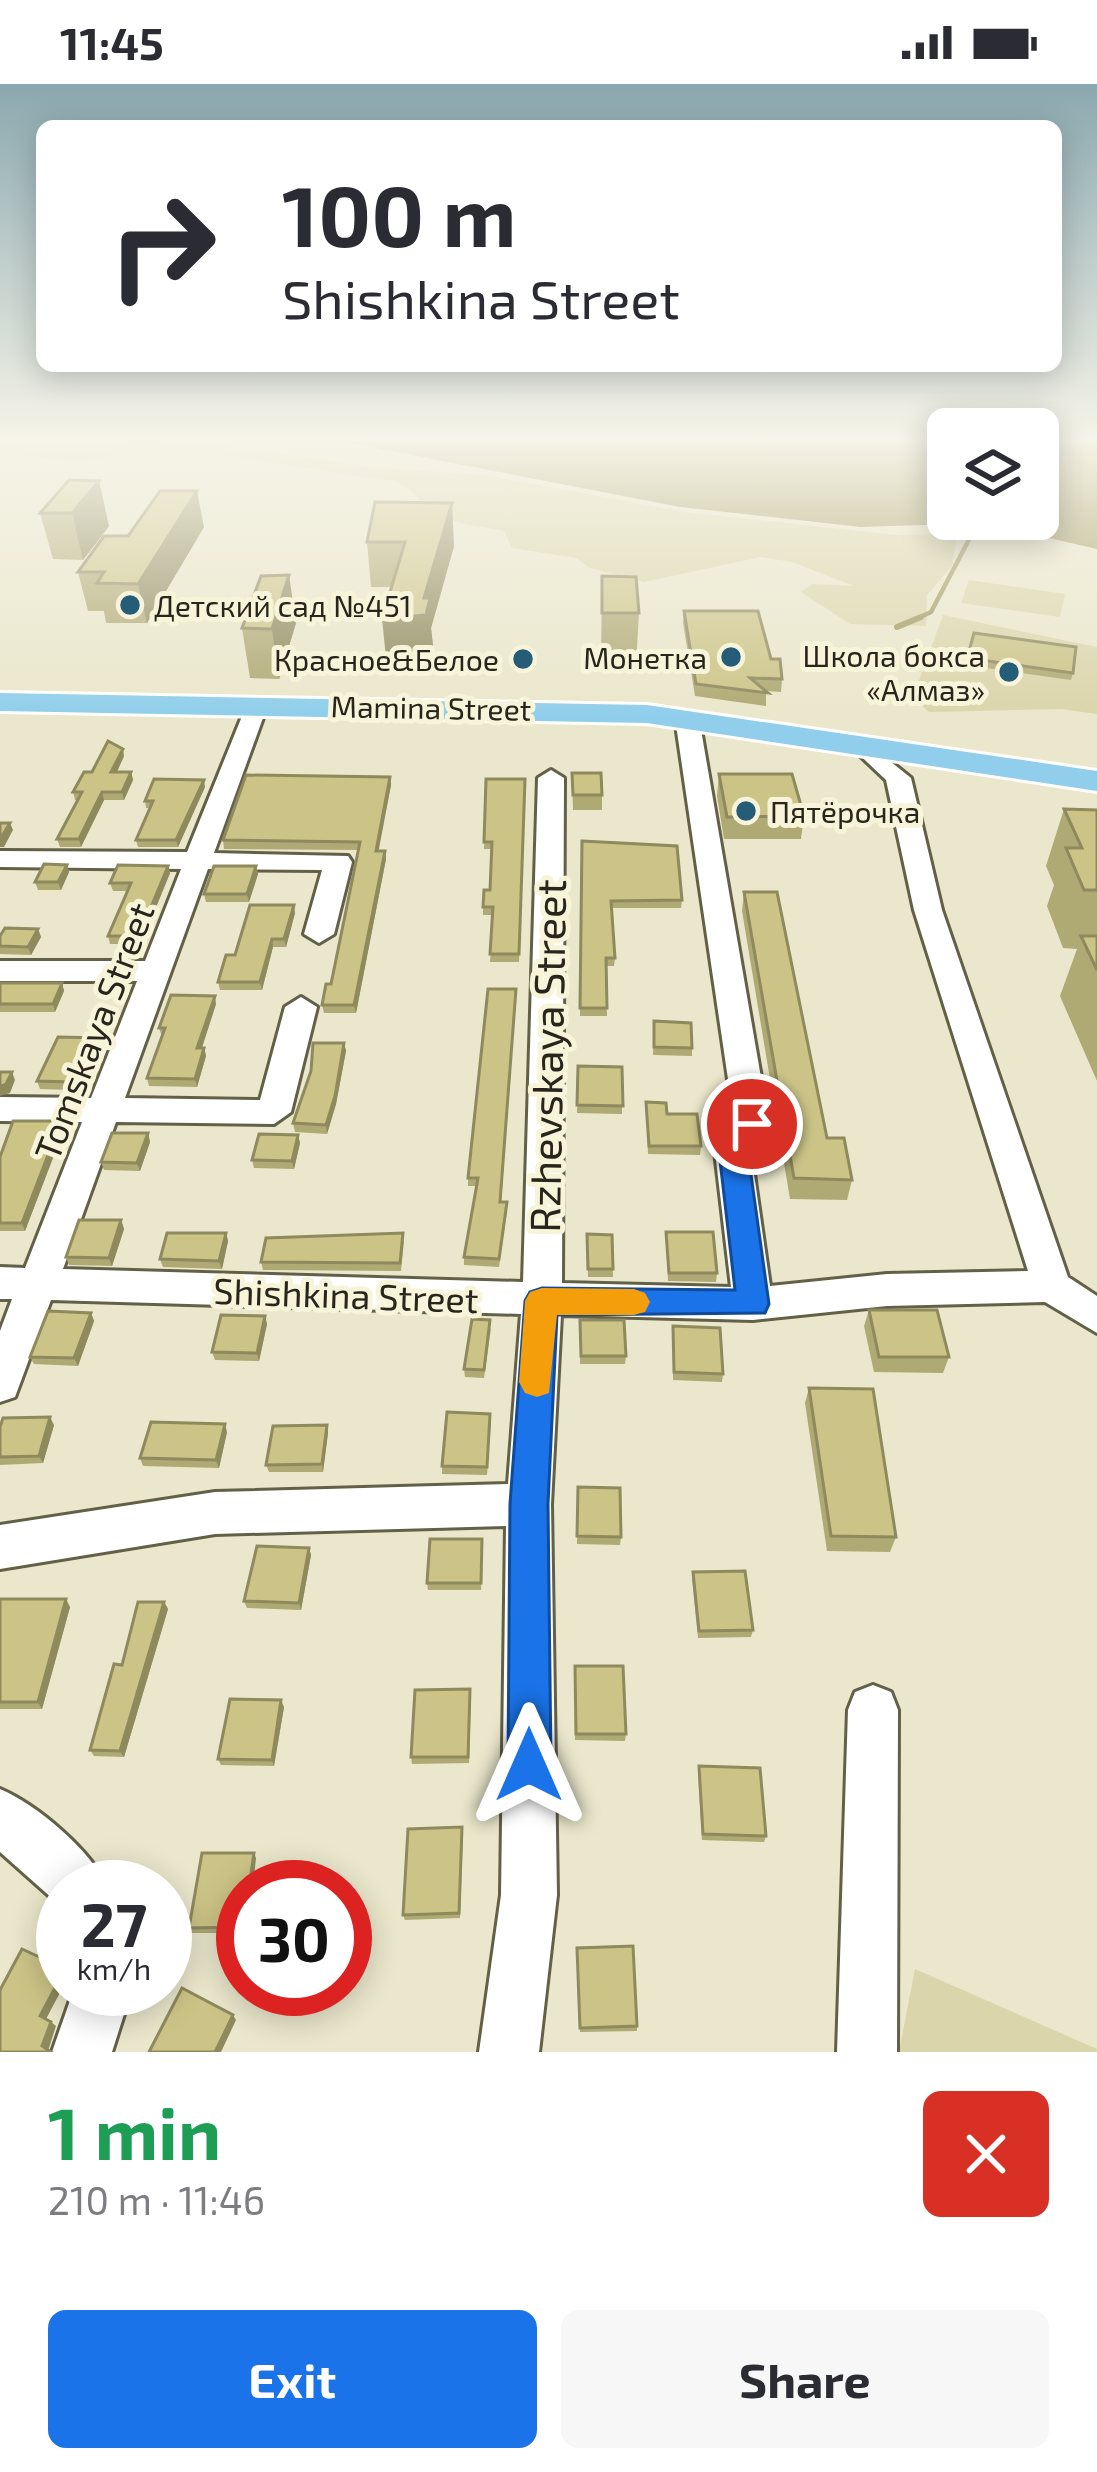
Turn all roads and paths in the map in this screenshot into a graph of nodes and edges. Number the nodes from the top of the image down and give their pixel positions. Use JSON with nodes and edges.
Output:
{"nodes":[{"id":1,"x":0,"y":702,"type":"edge"},
{"id":2,"x":257,"y":704,"type":"junction"},
{"id":3,"x":687,"y":718,"type":"junction"},
{"id":4,"x":860,"y":744,"type":"junction"},
{"id":5,"x":551,"y":778,"type":"dead end"},
{"id":6,"x":1097,"y":781,"type":"edge"},
{"id":7,"x":0,"y":859,"type":"edge"},
{"id":8,"x":198,"y":861,"type":"junction"},
{"id":9,"x":319,"y":934,"type":"dead end"},
{"id":10,"x":0,"y":971,"type":"edge"},
{"id":11,"x":157,"y":971,"type":"junction"},
{"id":12,"x":301,"y":1007,"type":"dead end"},
{"id":13,"x":0,"y":1109,"type":"edge"},
{"id":14,"x":105,"y":1109,"type":"junction"},
{"id":15,"x":20,"y":1283,"type":"edge"},
{"id":16,"x":1052,"y":1286,"type":"junction"},
{"id":17,"x":542,"y":1301,"type":"junction"},
{"id":18,"x":753,"y":1304,"type":"junction"},
{"id":19,"x":1097,"y":1317,"type":"edge"},
{"id":20,"x":0,"y":1384,"type":"edge"},
{"id":21,"x":529,"y":1504,"type":"junction"},
{"id":22,"x":0,"y":1547,"type":"edge"},
{"id":23,"x":873,"y":1710,"type":"dead end"},
{"id":24,"x":0,"y":1816,"type":"edge"},
{"id":25,"x":49,"y":1860,"type":"edge"},
{"id":26,"x":94,"y":2016,"type":"edge"},
{"id":27,"x":82,"y":2052,"type":"edge"},
{"id":28,"x":509,"y":2052,"type":"edge"},
{"id":29,"x":867,"y":2052,"type":"edge"}],
"edges":[{"from":1,"to":2,"type":"main road","name":"Mamina Street"},
{"from":2,"to":3,"type":"main road","name":"Mamina Street"},
{"from":2,"to":8,"type":"street","name":"Tomskaya Street"},
{"from":3,"to":4,"type":"main road","name":"Mamina Street"},
{"from":3,"to":18,"type":"street"},
{"from":4,"to":6,"type":"main road","name":"Mamina Street"},
{"from":4,"to":16,"type":"street"},
{"from":5,"to":17,"type":"street","name":"Rzhevskaya Street"},
{"from":7,"to":8,"type":"street"},
{"from":8,"to":9,"type":"street"},
{"from":8,"to":11,"type":"street","name":"Tomskaya Street"},
{"from":10,"to":11,"type":"street"},
{"from":11,"to":14,"type":"street","name":"Tomskaya Street"},
{"from":12,"to":14,"type":"street"},
{"from":13,"to":14,"type":"street"},
{"from":14,"to":15,"type":"street","name":"Tomskaya Street"},
{"from":15,"to":17,"type":"street","name":"Shishkina Street"},
{"from":15,"to":20,"type":"street","name":"Tomskaya Street"},
{"from":16,"to":18,"type":"street","name":"Shishkina Street"},
{"from":16,"to":19,"type":"street"},
{"from":17,"to":18,"type":"street","name":"Shishkina Street"},
{"from":17,"to":21,"type":"street","name":"Rzhevskaya Street"},
{"from":21,"to":22,"type":"street"},
{"from":21,"to":28,"type":"street","name":"Rzhevskaya Street"},
{"from":23,"to":29,"type":"street"},
{"from":24,"to":25,"type":"street"},
{"from":26,"to":27,"type":"street"}]}
